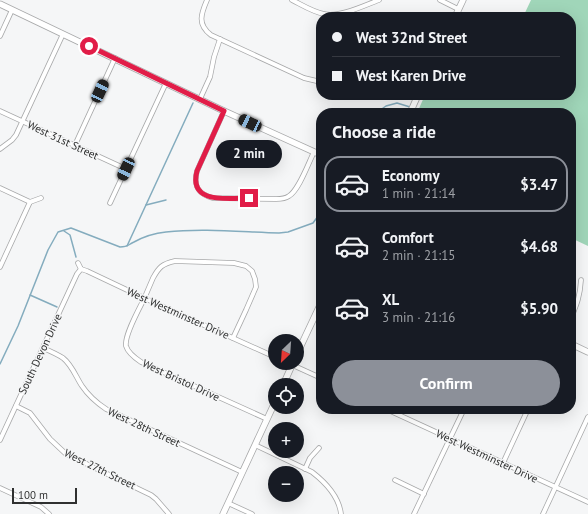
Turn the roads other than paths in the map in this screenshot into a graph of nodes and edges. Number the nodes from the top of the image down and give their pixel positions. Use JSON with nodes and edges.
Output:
{"nodes":[{"id":1,"x":207,"y":0,"type":"edge"},
{"id":2,"x":292,"y":0,"type":"edge"},
{"id":3,"x":379,"y":0,"type":"edge"},
{"id":4,"x":440,"y":0,"type":"edge"},
{"id":5,"x":463,"y":0,"type":"edge"},
{"id":6,"x":0,"y":4,"type":"edge"},
{"id":7,"x":458,"y":9,"type":"junction"},
{"id":8,"x":12,"y":10,"type":"junction"},
{"id":9,"x":318,"y":12,"type":"edge"},
{"id":10,"x":347,"y":12,"type":"edge"},
{"id":11,"x":457,"y":12,"type":"edge"},
{"id":12,"x":63,"y":34,"type":"junction"},
{"id":13,"x":0,"y":36,"type":"edge"},
{"id":14,"x":220,"y":39,"type":"junction"},
{"id":15,"x":115,"y":58,"type":"junction"},
{"id":16,"x":316,"y":81,"type":"edge"},
{"id":17,"x":166,"y":83,"type":"junction"},
{"id":18,"x":200,"y":99,"type":"junction"},
{"id":19,"x":0,"y":111,"type":"edge"},
{"id":20,"x":224,"y":111,"type":"junction"},
{"id":21,"x":23,"y":122,"type":"junction"},
{"id":22,"x":75,"y":145,"type":"junction"},
{"id":23,"x":0,"y":149,"type":"edge"},
{"id":24,"x":314,"y":152,"type":"joint"},
{"id":25,"x":126,"y":169,"type":"junction"},
{"id":26,"x":0,"y":188,"type":"edge"},
{"id":27,"x":41,"y":198,"type":"dead end"},
{"id":28,"x":30,"y":202,"type":"junction"},
{"id":29,"x":110,"y":204,"type":"dead end"},
{"id":30,"x":78,"y":263,"type":"dead end"},
{"id":31,"x":0,"y":267,"type":"edge"},
{"id":32,"x":81,"y":269,"type":"junction"},
{"id":33,"x":581,"y":280,"type":"dead end"},
{"id":34,"x":144,"y":298,"type":"junction"},
{"id":35,"x":576,"y":306,"type":"edge"},
{"id":36,"x":316,"y":314,"type":"edge"},
{"id":37,"x":233,"y":338,"type":"junction"},
{"id":38,"x":304,"y":339,"type":"edge"},
{"id":39,"x":576,"y":346,"type":"edge"},
{"id":40,"x":43,"y":348,"type":"junction"},
{"id":41,"x":588,"y":352,"type":"edge"},
{"id":42,"x":268,"y":354,"type":"edge"},
{"id":43,"x":304,"y":370,"type":"edge"},
{"id":44,"x":316,"y":376,"type":"edge"},
{"id":45,"x":16,"y":406,"type":"junction"},
{"id":46,"x":269,"y":414,"type":"edge"},
{"id":47,"x":397,"y":414,"type":"edge"},
{"id":48,"x":462,"y":414,"type":"edge"},
{"id":49,"x":526,"y":414,"type":"edge"},
{"id":50,"x":588,"y":417,"type":"edge"},
{"id":51,"x":267,"y":419,"type":"junction"},
{"id":52,"x":450,"y":439,"type":"junction"},
{"id":53,"x":0,"y":440,"type":"edge"},
{"id":54,"x":255,"y":445,"type":"junction"},
{"id":55,"x":319,"y":448,"type":"dead end"},
{"id":56,"x":503,"y":463,"type":"junction"},
{"id":57,"x":305,"y":469,"type":"junction"},
{"id":58,"x":242,"y":472,"type":"junction"},
{"id":59,"x":395,"y":480,"type":"dead end"},
{"id":60,"x":555,"y":487,"type":"junction"},
{"id":61,"x":0,"y":488,"type":"edge"},
{"id":62,"x":424,"y":494,"type":"junction"},
{"id":63,"x":588,"y":502,"type":"edge"},
{"id":64,"x":228,"y":503,"type":"junction"},
{"id":65,"x":49,"y":514,"type":"edge"},
{"id":66,"x":169,"y":514,"type":"edge"},
{"id":67,"x":223,"y":514,"type":"edge"},
{"id":68,"x":252,"y":514,"type":"edge"},
{"id":69,"x":341,"y":514,"type":"edge"},
{"id":70,"x":414,"y":514,"type":"edge"},
{"id":71,"x":542,"y":514,"type":"edge"}],
"edges":[{"from":1,"to":14,"type":"street"},
{"from":2,"to":9,"type":"street"},
{"from":3,"to":10,"type":"street"},
{"from":4,"to":7,"type":"street"},
{"from":5,"to":7,"type":"street"},
{"from":6,"to":8,"type":"street"},
{"from":7,"to":11,"type":"street"},
{"from":8,"to":12,"type":"street"},
{"from":8,"to":13,"type":"street"},
{"from":12,"to":15,"type":"street"},
{"from":12,"to":21,"type":"street"},
{"from":14,"to":16,"type":"street"},
{"from":14,"to":18,"type":"street"},
{"from":15,"to":17,"type":"street"},
{"from":15,"to":22,"type":"street"},
{"from":17,"to":18,"type":"street"},
{"from":17,"to":25,"type":"street"},
{"from":18,"to":20,"type":"street"},
{"from":19,"to":21,"type":"street","name":"West 31st Street"},
{"from":20,"to":24,"type":"street"},
{"from":20,"to":24,"type":"street"},
{"from":21,"to":22,"type":"street","name":"West 31st Street"},
{"from":21,"to":23,"type":"street"},
{"from":22,"to":25,"type":"street","name":"West 31st Street"},
{"from":25,"to":29,"type":"street"},
{"from":26,"to":28,"type":"street"},
{"from":27,"to":28,"type":"street"},
{"from":28,"to":31,"type":"street"},
{"from":30,"to":32,"type":"street"},
{"from":32,"to":34,"type":"street","name":"West Westminster Drive"},
{"from":32,"to":40,"type":"street","name":"South Devon Drive"},
{"from":33,"to":35,"type":"street"},
{"from":34,"to":37,"type":"street","name":"West Westminster Drive"},
{"from":34,"to":37,"type":"street","name":"West Bristol Drive"},
{"from":34,"to":51,"type":"street","name":"West Bristol Drive"},
{"from":36,"to":38,"type":"street"},
{"from":37,"to":42,"type":"street","name":"West Westminster Drive"},
{"from":39,"to":41,"type":"street"},
{"from":40,"to":45,"type":"street","name":"South Devon Drive"},
{"from":40,"to":58,"type":"street","name":"West 28th Street"},
{"from":43,"to":44,"type":"street"},
{"from":45,"to":53,"type":"street","name":"South Devon Drive"},
{"from":45,"to":66,"type":"street","name":"West 27th Street"},
{"from":46,"to":51,"type":"street"},
{"from":47,"to":52,"type":"street","name":"West Westminster Drive"},
{"from":48,"to":52,"type":"street"},
{"from":49,"to":56,"type":"street"},
{"from":50,"to":60,"type":"street"},
{"from":51,"to":54,"type":"street"},
{"from":52,"to":56,"type":"street","name":"West Westminster Drive"},
{"from":52,"to":62,"type":"street"},
{"from":54,"to":57,"type":"street"},
{"from":54,"to":58,"type":"street"},
{"from":55,"to":57,"type":"street"},
{"from":56,"to":60,"type":"street","name":"West Westminster Drive"},
{"from":57,"to":69,"type":"street"},
{"from":58,"to":64,"type":"street"},
{"from":59,"to":62,"type":"street"},
{"from":60,"to":63,"type":"street","name":"West Westminster Drive"},
{"from":60,"to":71,"type":"street"},
{"from":61,"to":65,"type":"street"},
{"from":62,"to":70,"type":"street"},
{"from":64,"to":67,"type":"street"},
{"from":64,"to":68,"type":"street"}]}
